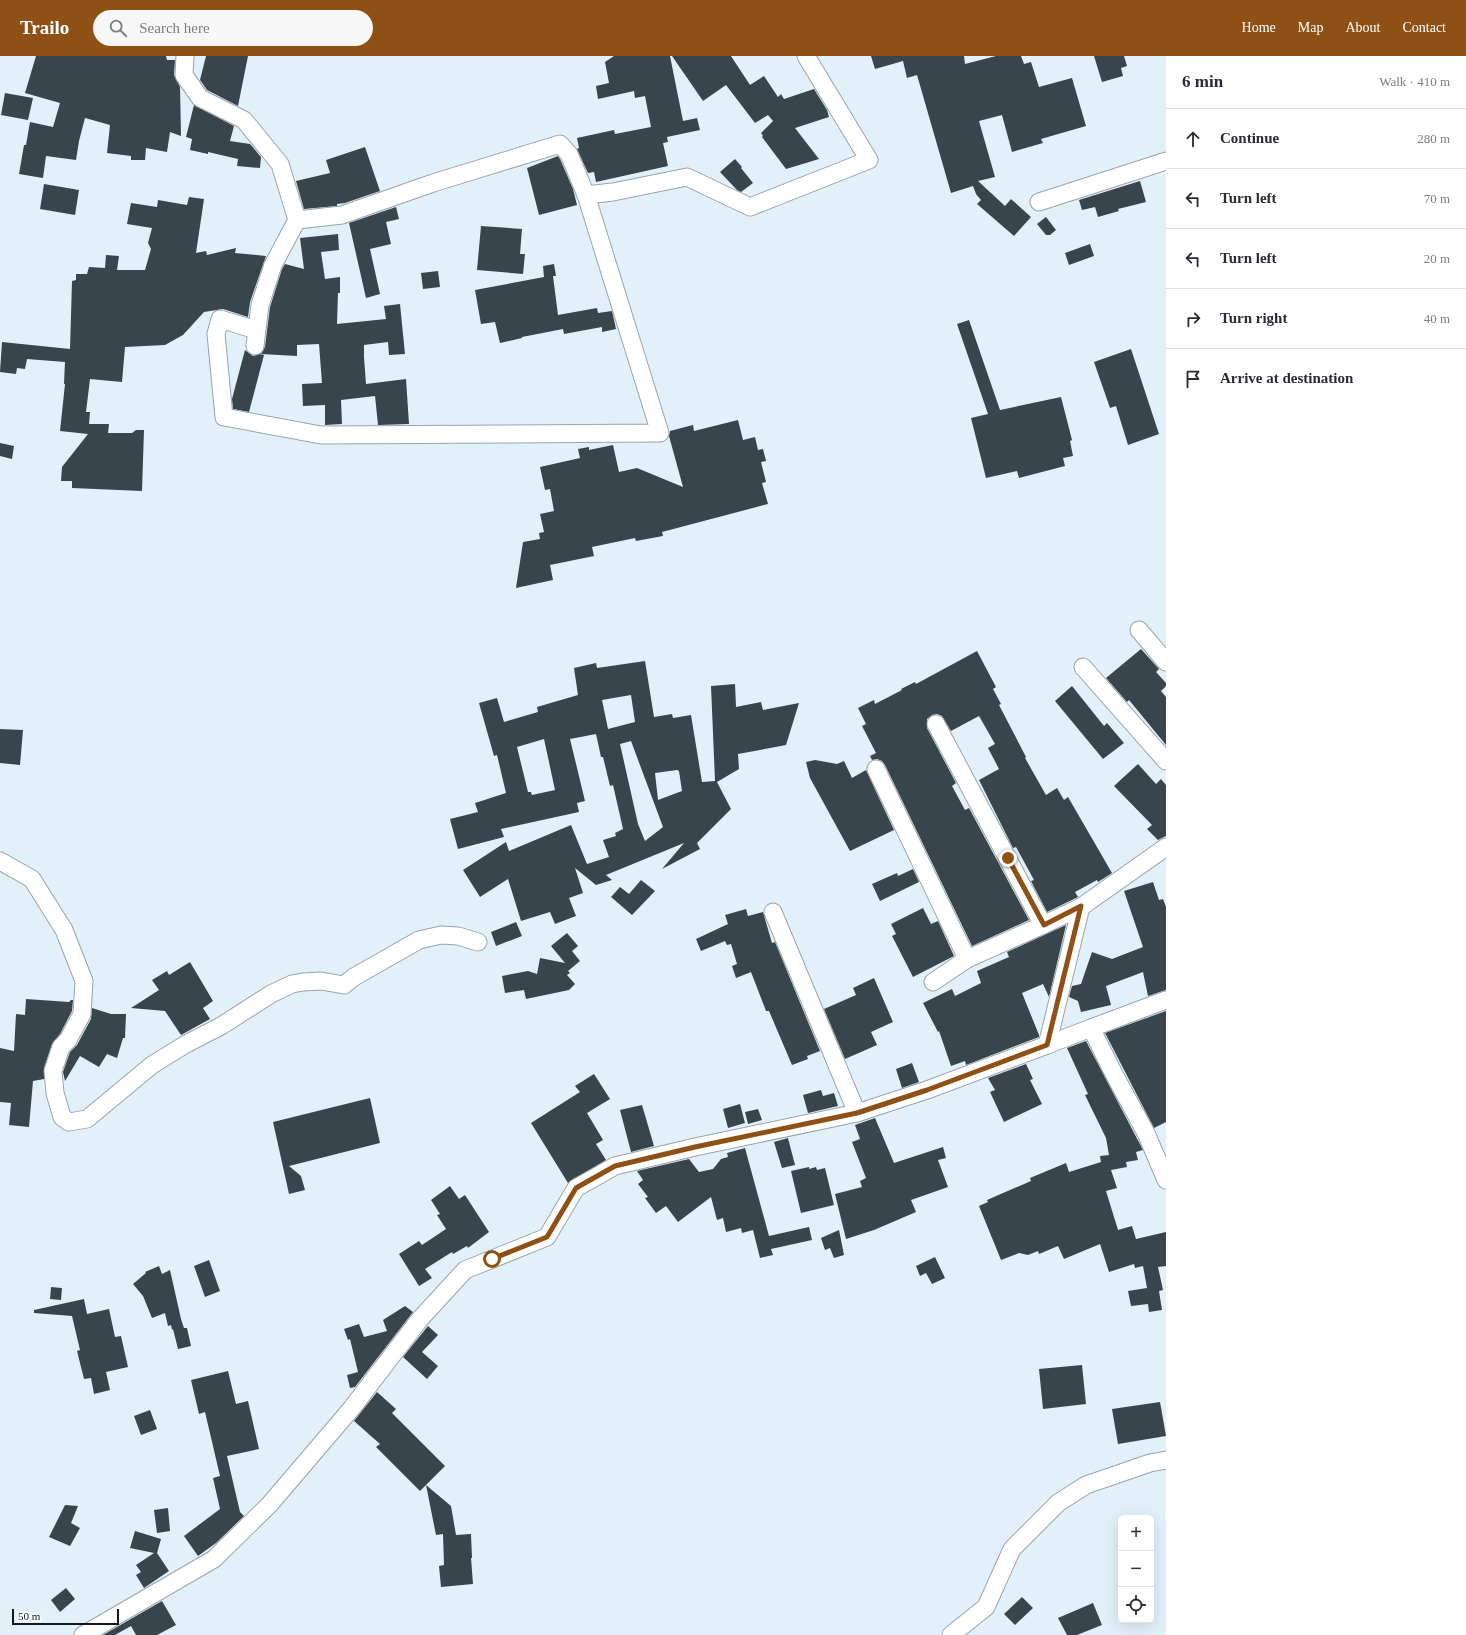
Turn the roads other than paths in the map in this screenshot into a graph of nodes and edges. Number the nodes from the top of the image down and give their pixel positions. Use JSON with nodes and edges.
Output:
{"nodes":[{"id":1,"x":185,"y":56,"type":"edge"},
{"id":2,"x":806,"y":56,"type":"edge"},
{"id":3,"x":1166,"y":161,"type":"edge"},
{"id":4,"x":586,"y":195,"type":"junction"},
{"id":5,"x":1039,"y":202,"type":"dead end"},
{"id":6,"x":297,"y":220,"type":"junction"},
{"id":7,"x":1139,"y":630,"type":"dead end"},
{"id":8,"x":1166,"y":662,"type":"edge"},
{"id":9,"x":1083,"y":666,"type":"dead end"},
{"id":10,"x":936,"y":724,"type":"dead end"},
{"id":11,"x":1166,"y":761,"type":"edge"},
{"id":12,"x":876,"y":769,"type":"dead end"},
{"id":13,"x":1166,"y":847,"type":"edge"},
{"id":14,"x":0,"y":861,"type":"edge"},
{"id":15,"x":1081,"y":906,"type":"junction"},
{"id":16,"x":773,"y":912,"type":"dead end"},
{"id":17,"x":1044,"y":925,"type":"junction"},
{"id":18,"x":478,"y":942,"type":"dead end"},
{"id":19,"x":967,"y":959,"type":"junction"},
{"id":20,"x":933,"y":982,"type":"dead end"},
{"id":21,"x":1166,"y":1000,"type":"edge"},
{"id":22,"x":1092,"y":1028,"type":"junction"},
{"id":23,"x":1047,"y":1045,"type":"junction"},
{"id":24,"x":857,"y":1113,"type":"junction"},
{"id":25,"x":1166,"y":1180,"type":"edge"},
{"id":26,"x":1166,"y":1460,"type":"edge"},
{"id":27,"x":83,"y":1635,"type":"edge"},
{"id":28,"x":951,"y":1635,"type":"edge"}],
"edges":[{"from":1,"to":6,"type":"street"},
{"from":2,"to":4,"type":"street"},
{"from":3,"to":5,"type":"street"},
{"from":4,"to":6,"type":"street"},
{"from":4,"to":6,"type":"street"},
{"from":7,"to":8,"type":"street"},
{"from":9,"to":11,"type":"street"},
{"from":10,"to":17,"type":"street"},
{"from":12,"to":19,"type":"street"},
{"from":13,"to":15,"type":"street"},
{"from":14,"to":18,"type":"street"},
{"from":15,"to":17,"type":"street"},
{"from":15,"to":23,"type":"street"},
{"from":16,"to":24,"type":"street"},
{"from":17,"to":19,"type":"street"},
{"from":19,"to":20,"type":"street"},
{"from":21,"to":22,"type":"street"},
{"from":22,"to":23,"type":"street"},
{"from":22,"to":25,"type":"street"},
{"from":23,"to":24,"type":"street"},
{"from":24,"to":27,"type":"street"},
{"from":26,"to":28,"type":"street"}]}
